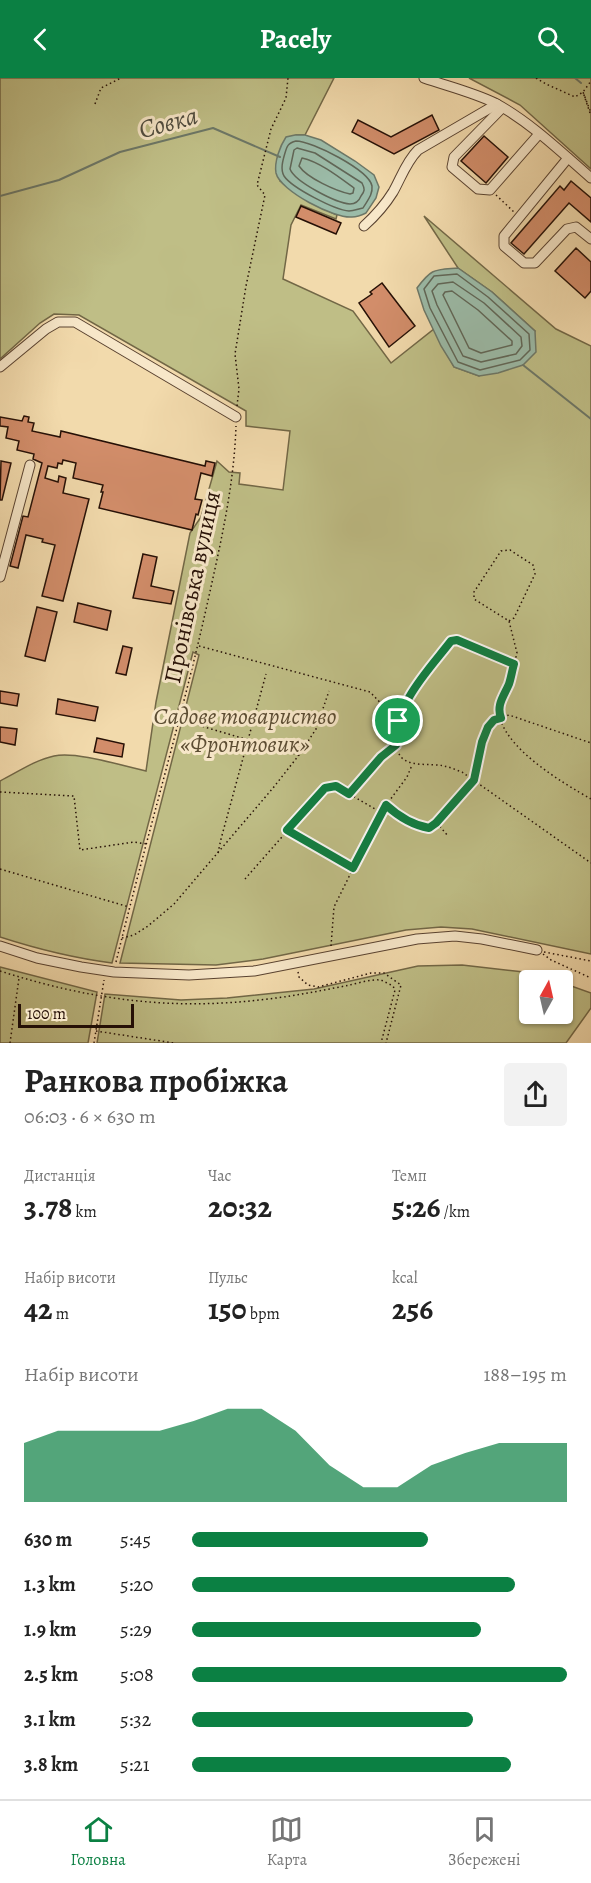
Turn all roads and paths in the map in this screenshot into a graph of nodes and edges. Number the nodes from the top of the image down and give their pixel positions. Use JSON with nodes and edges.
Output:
{"nodes":[{"id":1,"x":121,"y":78,"type":"edge"},
{"id":2,"x":288,"y":78,"type":"edge"},
{"id":3,"x":424,"y":78,"type":"edge"},
{"id":4,"x":536,"y":78,"type":"edge"},
{"id":5,"x":591,"y":81,"type":"edge"},
{"id":6,"x":583,"y":92,"type":"junction"},
{"id":7,"x":95,"y":104,"type":"dead end"},
{"id":8,"x":499,"y":106,"type":"junction"},
{"id":9,"x":591,"y":113,"type":"edge"},
{"id":10,"x":539,"y":134,"type":"junction"},
{"id":11,"x":568,"y":158,"type":"junction"},
{"id":12,"x":591,"y":178,"type":"edge"},
{"id":13,"x":490,"y":190,"type":"junction"},
{"id":14,"x":519,"y":217,"type":"junction"},
{"id":15,"x":364,"y":226,"type":"dead end"},
{"id":16,"x":591,"y":239,"type":"edge"},
{"id":17,"x":0,"y":368,"type":"edge"},
{"id":18,"x":236,"y":417,"type":"junction"},
{"id":19,"x":30,"y":465,"type":"dead end"},
{"id":20,"x":0,"y":578,"type":"edge"},
{"id":21,"x":508,"y":621,"type":"junction"},
{"id":22,"x":198,"y":646,"type":"junction"},
{"id":23,"x":514,"y":664,"type":"junction"},
{"id":24,"x":266,"y":674,"type":"dead end"},
{"id":25,"x":514,"y":677,"type":"dead end"},
{"id":26,"x":509,"y":684,"type":"junction"},
{"id":27,"x":329,"y":691,"type":"dead end"},
{"id":28,"x":501,"y":718,"type":"junction"},
{"id":29,"x":180,"y":719,"type":"junction"},
{"id":30,"x":398,"y":721,"type":"junction"},
{"id":31,"x":248,"y":740,"type":"junction"},
{"id":32,"x":591,"y":742,"type":"edge"},
{"id":33,"x":396,"y":745,"type":"junction"},
{"id":34,"x":299,"y":755,"type":"junction"},
{"id":35,"x":413,"y":763,"type":"junction"},
{"id":36,"x":474,"y":780,"type":"junction"},
{"id":37,"x":0,"y":792,"type":"edge"},
{"id":38,"x":349,"y":794,"type":"junction"},
{"id":39,"x":591,"y":799,"type":"edge"},
{"id":40,"x":386,"y":805,"type":"junction"},
{"id":41,"x":381,"y":813,"type":"junction"},
{"id":42,"x":436,"y":823,"type":"junction"},
{"id":43,"x":287,"y":830,"type":"junction"},
{"id":44,"x":448,"y":836,"type":"dead end"},
{"id":45,"x":147,"y":844,"type":"junction"},
{"id":46,"x":218,"y":853,"type":"junction"},
{"id":47,"x":591,"y":862,"type":"edge"},
{"id":48,"x":353,"y":868,"type":"junction"},
{"id":49,"x":0,"y":869,"type":"edge"},
{"id":50,"x":245,"y":879,"type":"dead end"},
{"id":51,"x":130,"y":907,"type":"junction"},
{"id":52,"x":122,"y":938,"type":"junction"},
{"id":53,"x":0,"y":946,"type":"edge"},
{"id":54,"x":537,"y":950,"type":"junction"},
{"id":55,"x":331,"y":956,"type":"junction"},
{"id":56,"x":591,"y":961,"type":"edge"},
{"id":57,"x":297,"y":964,"type":"junction"},
{"id":58,"x":0,"y":971,"type":"edge"},
{"id":59,"x":110,"y":971,"type":"junction"},
{"id":60,"x":19,"y":977,"type":"junction"},
{"id":61,"x":591,"y":978,"type":"edge"},
{"id":62,"x":101,"y":997,"type":"junction"},
{"id":63,"x":96,"y":1031,"type":"junction"},
{"id":64,"x":10,"y":1043,"type":"edge"},
{"id":65,"x":94,"y":1043,"type":"edge"},
{"id":66,"x":174,"y":1043,"type":"edge"},
{"id":67,"x":381,"y":1043,"type":"edge"},
{"id":68,"x":386,"y":1043,"type":"edge"}],
"edges":[{"from":1,"to":7,"type":"path"},
{"from":2,"to":18,"type":"path","name":"Пронівська вулиця"},
{"from":3,"to":8,"type":"street"},
{"from":4,"to":6,"type":"path"},
{"from":5,"to":6,"type":"path"},
{"from":6,"to":9,"type":"path"},
{"from":8,"to":10,"type":"street"},
{"from":8,"to":13,"type":"street"},
{"from":8,"to":15,"type":"street"},
{"from":10,"to":11,"type":"street"},
{"from":10,"to":13,"type":"street"},
{"from":11,"to":12,"type":"street"},
{"from":11,"to":14,"type":"street"},
{"from":13,"to":14,"type":"path"},
{"from":14,"to":16,"type":"street"},
{"from":17,"to":18,"type":"street"},
{"from":18,"to":22,"type":"path","name":"Пронівська вулиця"},
{"from":19,"to":20,"type":"street"},
{"from":21,"to":21,"type":"path"},
{"from":21,"to":23,"type":"path"},
{"from":22,"to":29,"type":"path","name":"Пронівська вулиця"},
{"from":22,"to":30,"type":"path"},
{"from":23,"to":26,"type":"path"},
{"from":23,"to":30,"type":"path"},
{"from":24,"to":31,"type":"path"},
{"from":25,"to":26,"type":"path"},
{"from":26,"to":28,"type":"path"},
{"from":27,"to":34,"type":"path"},
{"from":28,"to":32,"type":"path"},
{"from":28,"to":36,"type":"path"},
{"from":28,"to":39,"type":"path"},
{"from":29,"to":31,"type":"path"},
{"from":29,"to":45,"type":"path","name":"Пронівська вулиця"},
{"from":30,"to":33,"type":"path"},
{"from":31,"to":34,"type":"path"},
{"from":31,"to":46,"type":"path"},
{"from":33,"to":35,"type":"path"},
{"from":33,"to":38,"type":"path"},
{"from":34,"to":46,"type":"path"},
{"from":35,"to":36,"type":"path"},
{"from":35,"to":40,"type":"path"},
{"from":36,"to":42,"type":"path"},
{"from":36,"to":47,"type":"path"},
{"from":37,"to":45,"type":"path"},
{"from":38,"to":41,"type":"path"},
{"from":38,"to":43,"type":"path"},
{"from":40,"to":41,"type":"path"},
{"from":40,"to":42,"type":"path"},
{"from":41,"to":48,"type":"path"},
{"from":42,"to":44,"type":"path"},
{"from":43,"to":48,"type":"path"},
{"from":43,"to":50,"type":"path"},
{"from":45,"to":51,"type":"path","name":"Пронівська вулиця"},
{"from":46,"to":52,"type":"path"},
{"from":48,"to":55,"type":"path"},
{"from":49,"to":51,"type":"path"},
{"from":51,"to":52,"type":"path","name":"Пронівська вулиця"},
{"from":52,"to":59,"type":"path","name":"Пронівська вулиця"},
{"from":53,"to":59,"type":"street"},
{"from":54,"to":55,"type":"street"},
{"from":54,"to":56,"type":"path"},
{"from":54,"to":61,"type":"path"},
{"from":55,"to":57,"type":"street"},
{"from":57,"to":59,"type":"street"},
{"from":57,"to":68,"type":"path"},
{"from":58,"to":60,"type":"path"},
{"from":59,"to":62,"type":"path","name":"Пронівська вулиця"},
{"from":60,"to":62,"type":"path"},
{"from":60,"to":64,"type":"path"},
{"from":62,"to":63,"type":"path","name":"Пронівська вулиця"},
{"from":62,"to":67,"type":"path"},
{"from":63,"to":65,"type":"path","name":"Пронівська вулиця"},
{"from":63,"to":66,"type":"path"}]}
